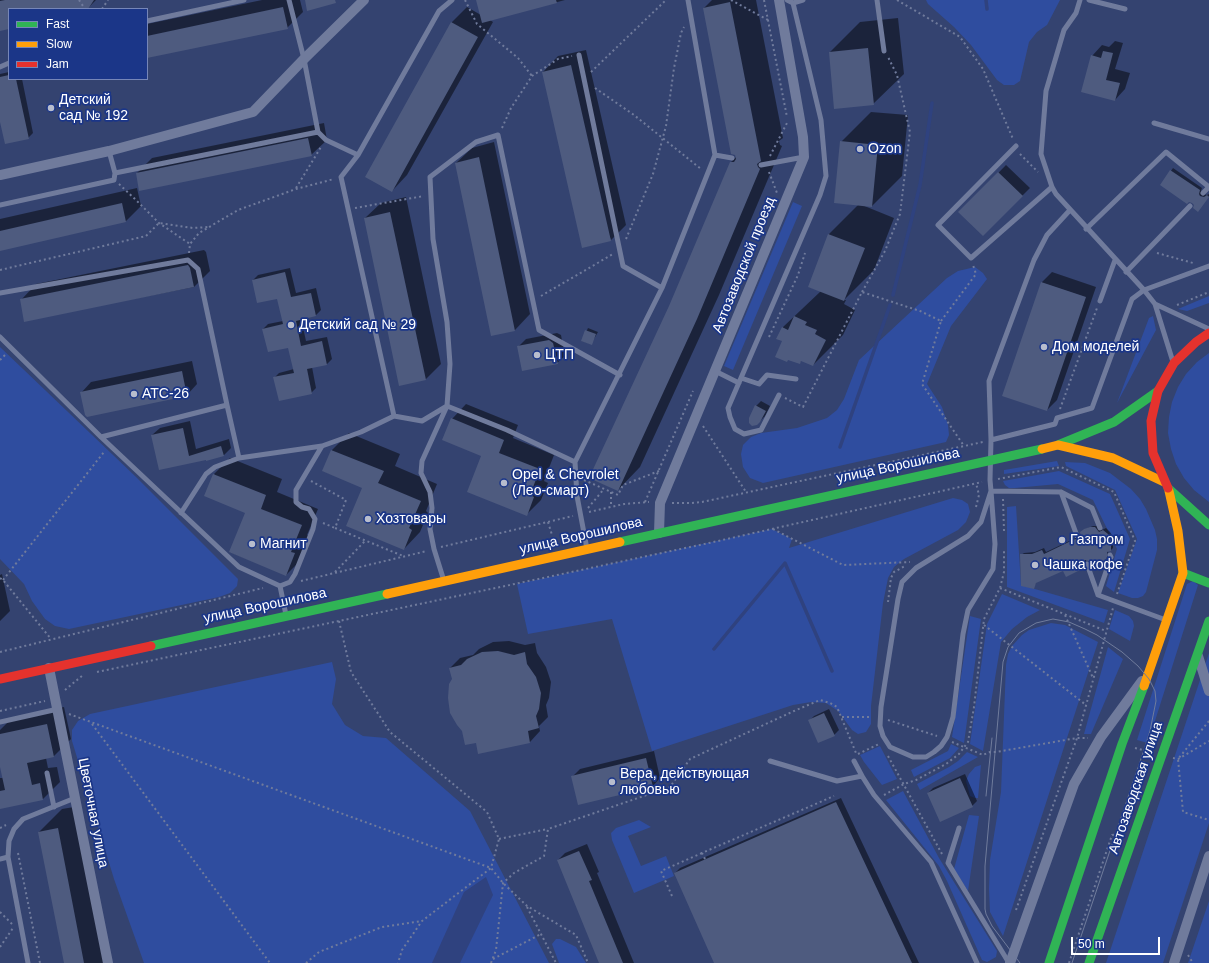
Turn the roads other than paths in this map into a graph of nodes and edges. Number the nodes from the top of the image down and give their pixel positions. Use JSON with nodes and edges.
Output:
{"nodes":[{"id":1,"x":244,"y":0,"type":"edge"},
{"id":2,"x":289,"y":0,"type":"edge"},
{"id":3,"x":364,"y":0,"type":"edge"},
{"id":4,"x":452,"y":0,"type":"edge"},
{"id":5,"x":688,"y":0,"type":"edge"},
{"id":6,"x":778,"y":0,"type":"edge"},
{"id":7,"x":787,"y":0,"type":"edge"},
{"id":8,"x":803,"y":0,"type":"edge"},
{"id":9,"x":877,"y":0,"type":"edge"},
{"id":10,"x":1080,"y":0,"type":"edge"},
{"id":11,"x":1089,"y":0,"type":"edge"},
{"id":12,"x":793,"y":3,"type":"junction"},
{"id":13,"x":1125,"y":9,"type":"dead end"},
{"id":14,"x":148,"y":20,"type":"edge"},
{"id":15,"x":884,"y":50,"type":"road end"},
{"id":16,"x":579,"y":55,"type":"road end"},
{"id":17,"x":304,"y":59,"type":"junction"},
{"id":18,"x":1154,"y":123,"type":"dead end"},
{"id":19,"x":318,"y":132,"type":"junction"},
{"id":20,"x":1209,"y":139,"type":"edge"},
{"id":21,"x":1016,"y":146,"type":"road end"},
{"id":22,"x":108,"y":151,"type":"junction"},
{"id":23,"x":358,"y":155,"type":"junction"},
{"id":24,"x":715,"y":156,"type":"junction"},
{"id":25,"x":804,"y":157,"type":"junction"},
{"id":26,"x":732,"y":158,"type":"dead end"},
{"id":27,"x":764,"y":165,"type":"road end"},
{"id":28,"x":115,"y":174,"type":"junction"},
{"id":29,"x":0,"y":175,"type":"edge"},
{"id":30,"x":1052,"y":187,"type":"junction"},
{"id":31,"x":1204,"y":193,"type":"dead end"},
{"id":32,"x":0,"y":205,"type":"edge"},
{"id":33,"x":1190,"y":206,"type":"dead end"},
{"id":34,"x":1070,"y":210,"type":"junction"},
{"id":35,"x":1086,"y":229,"type":"junction"},
{"id":36,"x":1115,"y":260,"type":"junction"},
{"id":37,"x":1207,"y":267,"type":"edge"},
{"id":38,"x":1126,"y":272,"type":"junction"},
{"id":39,"x":662,"y":288,"type":"junction"},
{"id":40,"x":1144,"y":290,"type":"junction"},
{"id":41,"x":0,"y":293,"type":"edge"},
{"id":42,"x":1100,"y":301,"type":"road end"},
{"id":43,"x":1155,"y":304,"type":"junction"},
{"id":44,"x":1209,"y":329,"type":"edge"},
{"id":45,"x":1209,"y":333,"type":"edge"},
{"id":46,"x":0,"y":337,"type":"edge"},
{"id":47,"x":1174,"y":363,"type":"junction"},
{"id":48,"x":715,"y":371,"type":"junction"},
{"id":49,"x":620,"y":375,"type":"junction"},
{"id":50,"x":741,"y":378,"type":"junction"},
{"id":51,"x":796,"y":379,"type":"dead end"},
{"id":52,"x":739,"y":383,"type":"junction"},
{"id":53,"x":1158,"y":391,"type":"junction"},
{"id":54,"x":779,"y":395,"type":"road end"},
{"id":55,"x":227,"y":405,"type":"junction"},
{"id":56,"x":447,"y":406,"type":"junction"},
{"id":57,"x":394,"y":416,"type":"junction"},
{"id":58,"x":101,"y":437,"type":"junction"},
{"id":59,"x":991,"y":440,"type":"junction"},
{"id":60,"x":1058,"y":445,"type":"junction"},
{"id":61,"x":322,"y":446,"type":"junction"},
{"id":62,"x":239,"y":458,"type":"junction"},
{"id":63,"x":990,"y":459,"type":"junction"},
{"id":64,"x":575,"y":462,"type":"junction"},
{"id":65,"x":1164,"y":482,"type":"junction"},
{"id":66,"x":991,"y":491,"type":"junction"},
{"id":67,"x":1170,"y":491,"type":"junction"},
{"id":68,"x":1061,"y":492,"type":"junction"},
{"id":69,"x":181,"y":513,"type":"junction"},
{"id":70,"x":1209,"y":525,"type":"edge"},
{"id":71,"x":1100,"y":528,"type":"dead end"},
{"id":72,"x":659,"y":533,"type":"junction"},
{"id":73,"x":1077,"y":536,"type":"dead end"},
{"id":74,"x":587,"y":549,"type":"junction"},
{"id":75,"x":1110,"y":555,"type":"dead end"},
{"id":76,"x":1087,"y":564,"type":"dead end"},
{"id":77,"x":1182,"y":573,"type":"junction"},
{"id":78,"x":444,"y":582,"type":"junction"},
{"id":79,"x":1209,"y":583,"type":"edge"},
{"id":80,"x":280,"y":586,"type":"junction"},
{"id":81,"x":1098,"y":595,"type":"junction"},
{"id":82,"x":286,"y":616,"type":"junction"},
{"id":83,"x":1167,"y":620,"type":"junction"},
{"id":84,"x":1209,"y":621,"type":"edge"},
{"id":85,"x":1198,"y":656,"type":"junction"},
{"id":86,"x":49,"y":668,"type":"junction"},
{"id":87,"x":1150,"y":669,"type":"junction"},
{"id":88,"x":0,"y":679,"type":"edge"},
{"id":89,"x":1209,"y":691,"type":"edge"},
{"id":90,"x":58,"y":709,"type":"junction"},
{"id":91,"x":0,"y":722,"type":"edge"},
{"id":92,"x":854,"y":761,"type":"road end"},
{"id":93,"x":770,"y":762,"type":"dead end"},
{"id":94,"x":47,"y":773,"type":"dead end"},
{"id":95,"x":862,"y":776,"type":"junction"},
{"id":96,"x":75,"y":798,"type":"junction"},
{"id":97,"x":54,"y":807,"type":"junction"},
{"id":98,"x":959,"y":828,"type":"dead end"},
{"id":99,"x":1209,"y":856,"type":"edge"},
{"id":100,"x":8,"y":857,"type":"junction"},
{"id":101,"x":0,"y":859,"type":"edge"},
{"id":102,"x":28,"y":963,"type":"edge"},
{"id":103,"x":108,"y":963,"type":"edge"},
{"id":104,"x":977,"y":963,"type":"edge"},
{"id":105,"x":1009,"y":963,"type":"edge"},
{"id":106,"x":1049,"y":963,"type":"edge"},
{"id":107,"x":1089,"y":963,"type":"edge"},
{"id":108,"x":1174,"y":963,"type":"edge"}],
"edges":[{"from":1,"to":14,"type":"lane"},
{"from":2,"to":17,"type":"lane"},
{"from":3,"to":17,"type":"street"},
{"from":4,"to":23,"type":"lane"},
{"from":5,"to":24,"type":"lane"},
{"from":6,"to":25,"type":"street","name":"Автозаводской проезд"},
{"from":7,"to":12,"type":"lane"},
{"from":8,"to":12,"type":"lane"},
{"from":9,"to":15,"type":"lane"},
{"from":10,"to":30,"type":"lane"},
{"from":11,"to":13,"type":"lane"},
{"from":12,"to":50,"type":"lane"},
{"from":16,"to":39,"type":"lane"},
{"from":17,"to":19,"type":"lane"},
{"from":17,"to":22,"type":"street"},
{"from":18,"to":20,"type":"lane"},
{"from":19,"to":23,"type":"lane"},
{"from":19,"to":28,"type":"lane"},
{"from":21,"to":30,"type":"lane"},
{"from":22,"to":28,"type":"lane"},
{"from":22,"to":29,"type":"street"},
{"from":23,"to":57,"type":"lane"},
{"from":24,"to":26,"type":"lane"},
{"from":24,"to":39,"type":"lane"},
{"from":25,"to":27,"type":"lane"},
{"from":25,"to":48,"type":"street","name":"Автозаводской проезд"},
{"from":28,"to":32,"type":"lane"},
{"from":30,"to":34,"type":"lane"},
{"from":31,"to":35,"type":"lane"},
{"from":33,"to":38,"type":"lane"},
{"from":34,"to":35,"type":"lane"},
{"from":34,"to":59,"type":"lane"},
{"from":35,"to":36,"type":"lane"},
{"from":36,"to":38,"type":"lane"},
{"from":36,"to":42,"type":"lane"},
{"from":37,"to":40,"type":"lane"},
{"from":38,"to":40,"type":"lane"},
{"from":39,"to":49,"type":"lane"},
{"from":40,"to":43,"type":"lane"},
{"from":40,"to":59,"type":"lane"},
{"from":41,"to":55,"type":"lane"},
{"from":43,"to":44,"type":"lane"},
{"from":43,"to":47,"type":"lane"},
{"from":45,"to":47,"type":"main road"},
{"from":46,"to":58,"type":"lane"},
{"from":47,"to":53,"type":"main road"},
{"from":48,"to":52,"type":"lane"},
{"from":48,"to":72,"type":"street","name":"Автозаводской проезд"},
{"from":49,"to":56,"type":"lane"},
{"from":49,"to":64,"type":"lane"},
{"from":50,"to":51,"type":"lane"},
{"from":50,"to":52,"type":"lane"},
{"from":52,"to":54,"type":"lane"},
{"from":53,"to":60,"type":"main road"},
{"from":53,"to":65,"type":"main road"},
{"from":55,"to":58,"type":"lane"},
{"from":55,"to":62,"type":"lane"},
{"from":56,"to":57,"type":"lane"},
{"from":56,"to":64,"type":"lane"},
{"from":56,"to":78,"type":"lane"},
{"from":57,"to":61,"type":"lane"},
{"from":58,"to":69,"type":"lane"},
{"from":59,"to":63,"type":"lane"},
{"from":60,"to":63,"type":"main road","name":"улица Ворошилова"},
{"from":60,"to":65,"type":"main road","name":"улица Ворошилова"},
{"from":61,"to":62,"type":"lane"},
{"from":61,"to":80,"type":"lane"},
{"from":62,"to":69,"type":"lane"},
{"from":63,"to":66,"type":"lane"},
{"from":63,"to":72,"type":"main road","name":"улица Ворошилова"},
{"from":64,"to":74,"type":"lane"},
{"from":65,"to":67,"type":"main road"},
{"from":66,"to":66,"type":"lane"},
{"from":66,"to":68,"type":"lane"},
{"from":67,"to":70,"type":"main road"},
{"from":67,"to":77,"type":"main road","name":"Автозаводская улица"},
{"from":68,"to":71,"type":"lane"},
{"from":68,"to":73,"type":"lane"},
{"from":69,"to":80,"type":"lane"},
{"from":72,"to":74,"type":"main road","name":"улица Ворошилова"},
{"from":74,"to":78,"type":"main road","name":"улица Ворошилова"},
{"from":75,"to":81,"type":"lane"},
{"from":76,"to":81,"type":"lane"},
{"from":77,"to":79,"type":"main road"},
{"from":77,"to":83,"type":"main road","name":"Автозаводская улица"},
{"from":78,"to":82,"type":"main road","name":"улица Ворошилова"},
{"from":80,"to":82,"type":"lane"},
{"from":81,"to":83,"type":"lane"},
{"from":82,"to":86,"type":"main road","name":"улица Ворошилова"},
{"from":83,"to":87,"type":"main road","name":"Автозаводская улица"},
{"from":84,"to":85,"type":"main road","name":"Автозаводская улица"},
{"from":85,"to":89,"type":"street"},
{"from":85,"to":107,"type":"main road","name":"Автозаводская улица"},
{"from":86,"to":88,"type":"main road","name":"улица Ворошилова"},
{"from":86,"to":90,"type":"street","name":"Цветочная улица"},
{"from":87,"to":105,"type":"street","name":"Автозаводская улица"},
{"from":87,"to":106,"type":"main road","name":"Автозаводская улица"},
{"from":90,"to":91,"type":"lane"},
{"from":90,"to":96,"type":"street","name":"Цветочная улица"},
{"from":92,"to":95,"type":"lane"},
{"from":93,"to":95,"type":"lane"},
{"from":94,"to":97,"type":"lane"},
{"from":95,"to":104,"type":"lane"},
{"from":96,"to":97,"type":"lane"},
{"from":96,"to":103,"type":"street","name":"Цветочная улица"},
{"from":97,"to":100,"type":"lane"},
{"from":98,"to":105,"type":"lane"},
{"from":99,"to":108,"type":"street"},
{"from":100,"to":101,"type":"lane"},
{"from":100,"to":102,"type":"lane"}]}
